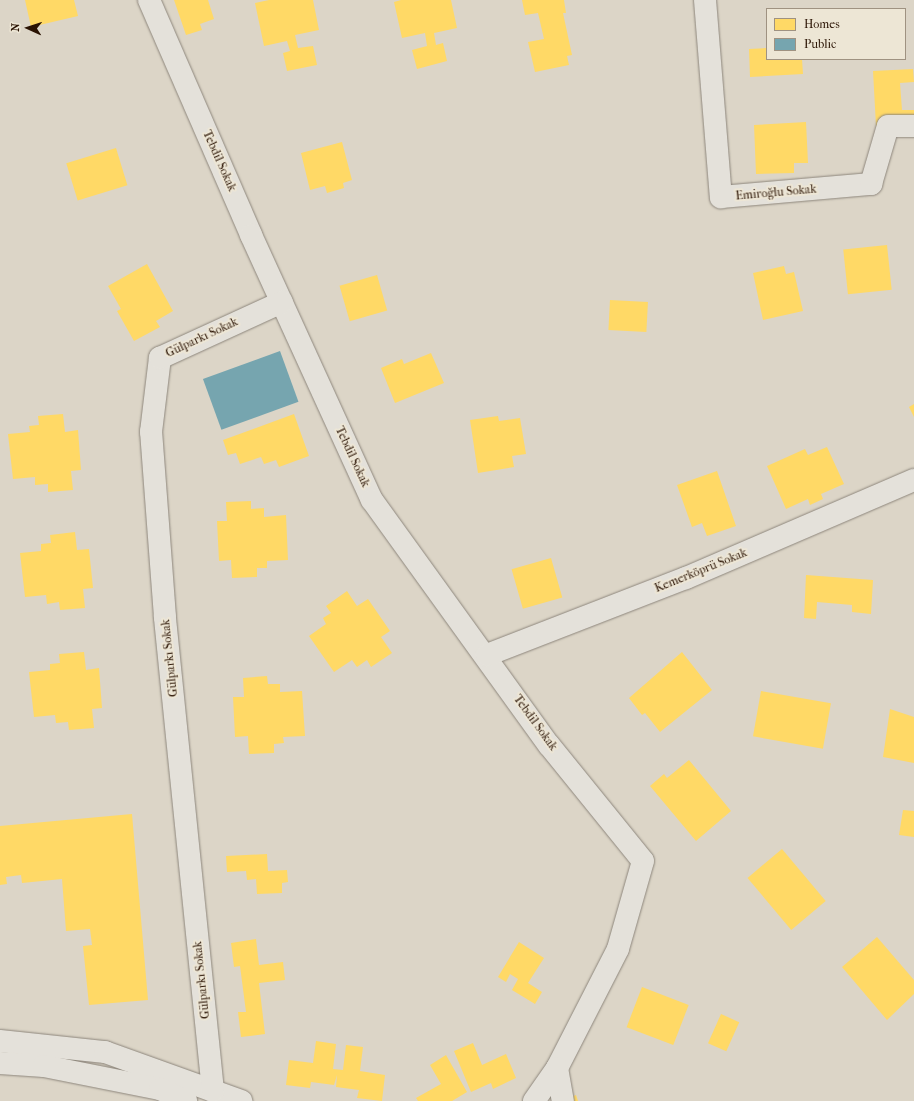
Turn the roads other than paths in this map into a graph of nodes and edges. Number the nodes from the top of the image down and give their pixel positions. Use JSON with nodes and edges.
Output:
{"nodes":[{"id":1,"x":149,"y":0,"type":"edge"},
{"id":2,"x":705,"y":0,"type":"edge"},
{"id":3,"x":914,"y":126,"type":"edge"},
{"id":4,"x":282,"y":302,"type":"junction"},
{"id":5,"x":914,"y":480,"type":"edge"},
{"id":6,"x":487,"y":655,"type":"junction"},
{"id":7,"x":0,"y":1040,"type":"edge"},
{"id":8,"x":0,"y":1063,"type":"edge"},
{"id":9,"x":556,"y":1068,"type":"junction"},
{"id":10,"x":213,"y":1091,"type":"junction"},
{"id":11,"x":186,"y":1101,"type":"edge"},
{"id":12,"x":241,"y":1101,"type":"edge"},
{"id":13,"x":534,"y":1101,"type":"edge"},
{"id":14,"x":563,"y":1101,"type":"edge"}],
"edges":[{"from":1,"to":4,"type":"street","name":"Tebdil Sokak"},
{"from":2,"to":3,"type":"street","name":"Emiroğlu Sokak"},
{"from":4,"to":6,"type":"street","name":"Tebdil Sokak"},
{"from":4,"to":10,"type":"street","name":"Gülparkı Sokak"},
{"from":5,"to":6,"type":"street","name":"Kemerköprü Sokak"},
{"from":6,"to":9,"type":"street","name":"Tebdil Sokak"},
{"from":7,"to":10,"type":"street"},
{"from":8,"to":11,"type":"street"},
{"from":9,"to":13,"type":"street"},
{"from":9,"to":14,"type":"street"},
{"from":10,"to":12,"type":"street"}]}
